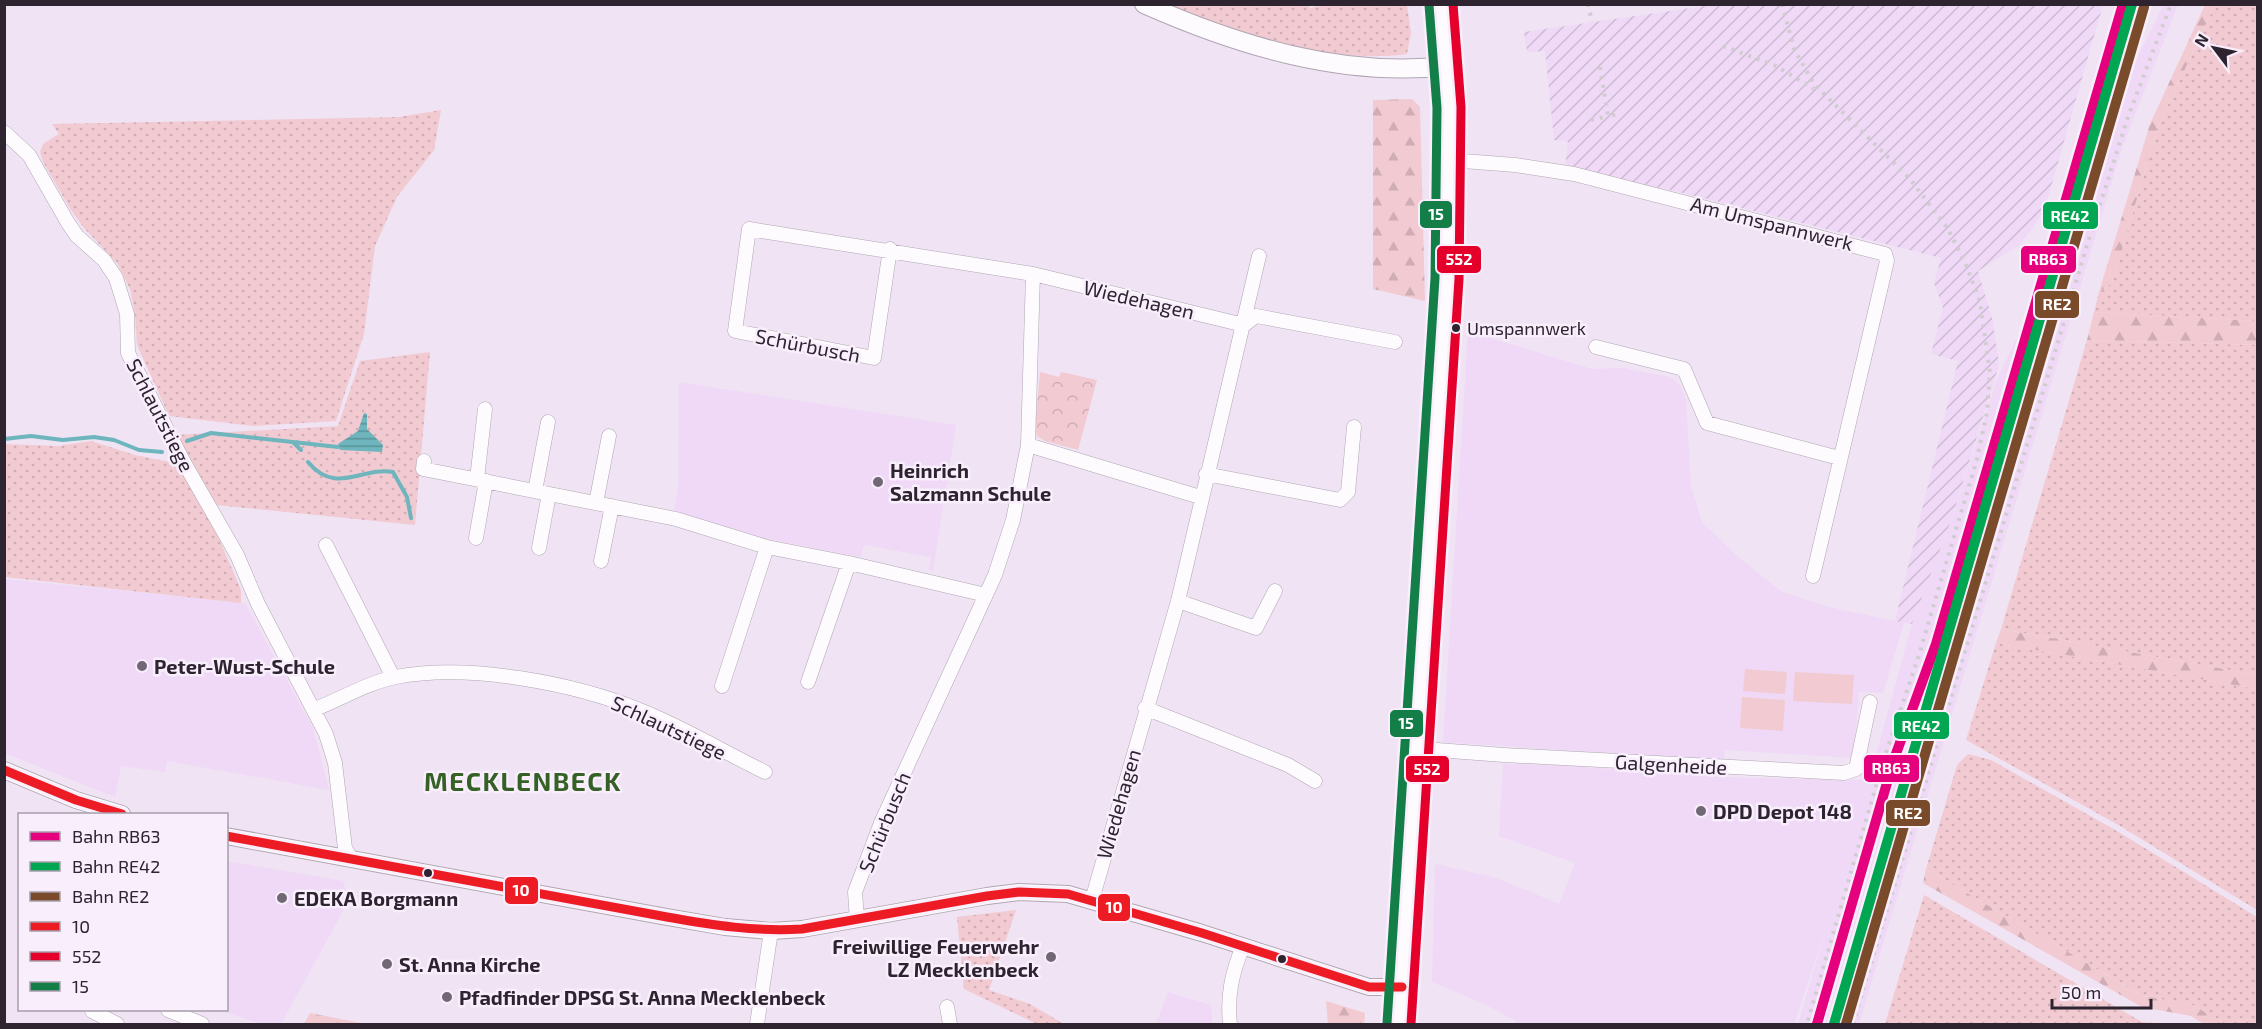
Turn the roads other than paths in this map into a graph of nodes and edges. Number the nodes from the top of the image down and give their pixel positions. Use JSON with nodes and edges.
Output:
{"nodes":[{"id":1,"x":1144,"y":4,"type":"edge"},
{"id":2,"x":1442,"y":4,"type":"edge"},
{"id":3,"x":1448,"y":66,"type":"junction"},
{"id":4,"x":4,"y":132,"type":"edge"},
{"id":5,"x":1450,"y":160,"type":"junction"},
{"id":6,"x":890,"y":249,"type":"junction"},
{"id":7,"x":1259,"y":256,"type":"dead end"},
{"id":8,"x":1034,"y":274,"type":"junction"},
{"id":9,"x":1244,"y":325,"type":"junction"},
{"id":10,"x":1395,"y":342,"type":"dead end"},
{"id":11,"x":1596,"y":347,"type":"dead end"},
{"id":12,"x":484,"y":409,"type":"dead end"},
{"id":13,"x":548,"y":422,"type":"dead end"},
{"id":14,"x":1354,"y":427,"type":"dead end"},
{"id":15,"x":609,"y":436,"type":"dead end"},
{"id":16,"x":1028,"y":445,"type":"junction"},
{"id":17,"x":1839,"y":458,"type":"junction"},
{"id":18,"x":424,"y":461,"type":"dead end"},
{"id":19,"x":1206,"y":474,"type":"junction"},
{"id":20,"x":482,"y":480,"type":"junction"},
{"id":21,"x":542,"y":493,"type":"junction"},
{"id":22,"x":1200,"y":497,"type":"junction"},
{"id":23,"x":596,"y":503,"type":"junction"},
{"id":24,"x":612,"y":506,"type":"junction"},
{"id":25,"x":476,"y":538,"type":"dead end"},
{"id":26,"x":326,"y":545,"type":"dead end"},
{"id":27,"x":767,"y":547,"type":"junction"},
{"id":28,"x":539,"y":548,"type":"dead end"},
{"id":29,"x":601,"y":561,"type":"dead end"},
{"id":30,"x":849,"y":563,"type":"junction"},
{"id":31,"x":1813,"y":576,"type":"dead end"},
{"id":32,"x":1275,"y":591,"type":"dead end"},
{"id":33,"x":986,"y":595,"type":"junction"},
{"id":34,"x":1178,"y":601,"type":"junction"},
{"id":35,"x":393,"y":678,"type":"junction"},
{"id":36,"x":808,"y":682,"type":"dead end"},
{"id":37,"x":722,"y":686,"type":"dead end"},
{"id":38,"x":1870,"y":702,"type":"dead end"},
{"id":39,"x":1145,"y":708,"type":"junction"},
{"id":40,"x":315,"y":709,"type":"junction"},
{"id":41,"x":1418,"y":746,"type":"junction"},
{"id":42,"x":4,"y":770,"type":"edge"},
{"id":43,"x":765,"y":772,"type":"dead end"},
{"id":44,"x":1315,"y":781,"type":"dead end"},
{"id":45,"x":101,"y":812,"type":"edge"},
{"id":46,"x":228,"y":836,"type":"edge"},
{"id":47,"x":352,"y":860,"type":"junction"},
{"id":48,"x":1092,"y":900,"type":"junction"},
{"id":49,"x":857,"y":920,"type":"junction"},
{"id":50,"x":771,"y":931,"type":"junction"},
{"id":51,"x":1243,"y":946,"type":"junction"},
{"id":52,"x":1402,"y":987,"type":"junction"},
{"id":53,"x":947,"y":1007,"type":"dead end"},
{"id":54,"x":92,"y":1011,"type":"edge"},
{"id":55,"x":170,"y":1011,"type":"edge"},
{"id":56,"x":117,"y":1024,"type":"edge"},
{"id":57,"x":202,"y":1024,"type":"edge"},
{"id":58,"x":757,"y":1024,"type":"edge"},
{"id":59,"x":950,"y":1024,"type":"edge"},
{"id":60,"x":1230,"y":1024,"type":"edge"},
{"id":61,"x":1399,"y":1024,"type":"edge"}],
"edges":[{"from":1,"to":3,"type":"main road"},
{"from":2,"to":3,"type":"main road"},
{"from":3,"to":5,"type":"main road"},
{"from":4,"to":40,"type":"street","name":"Schlautstiege"},
{"from":5,"to":17,"type":"street","name":"Am Umspannwerk"},
{"from":5,"to":41,"type":"main road"},
{"from":6,"to":6,"type":"street","name":"Schürbusch"},
{"from":6,"to":8,"type":"street","name":"Schürbusch"},
{"from":7,"to":9,"type":"street","name":"Wiedehagen"},
{"from":8,"to":9,"type":"street","name":"Wiedehagen"},
{"from":8,"to":16,"type":"street","name":"Schürbusch"},
{"from":9,"to":10,"type":"street","name":"Wiedehagen"},
{"from":9,"to":19,"type":"street","name":"Wiedehagen"},
{"from":11,"to":17,"type":"street"},
{"from":12,"to":20,"type":"street"},
{"from":13,"to":21,"type":"street"},
{"from":14,"to":19,"type":"street"},
{"from":15,"to":23,"type":"street"},
{"from":16,"to":22,"type":"street"},
{"from":16,"to":33,"type":"street","name":"Schürbusch"},
{"from":17,"to":31,"type":"street","name":"Am Umspannwerk"},
{"from":18,"to":20,"type":"street"},
{"from":19,"to":22,"type":"street","name":"Wiedehagen"},
{"from":20,"to":21,"type":"street"},
{"from":20,"to":25,"type":"street"},
{"from":21,"to":23,"type":"street"},
{"from":21,"to":28,"type":"street"},
{"from":22,"to":34,"type":"street","name":"Wiedehagen"},
{"from":23,"to":24,"type":"street"},
{"from":24,"to":27,"type":"street"},
{"from":24,"to":29,"type":"street"},
{"from":26,"to":35,"type":"street"},
{"from":27,"to":30,"type":"street"},
{"from":27,"to":37,"type":"street"},
{"from":30,"to":33,"type":"street"},
{"from":30,"to":36,"type":"street"},
{"from":32,"to":34,"type":"street"},
{"from":33,"to":49,"type":"street","name":"Schürbusch"},
{"from":34,"to":39,"type":"street","name":"Wiedehagen"},
{"from":35,"to":40,"type":"street","name":"Schlautstiege"},
{"from":35,"to":43,"type":"street","name":"Schlautstiege"},
{"from":38,"to":41,"type":"street","name":"Galgenheide"},
{"from":39,"to":44,"type":"street"},
{"from":39,"to":48,"type":"street","name":"Wiedehagen"},
{"from":40,"to":47,"type":"street","name":"Schlautstiege"},
{"from":41,"to":52,"type":"main road"},
{"from":42,"to":45,"type":"street"},
{"from":46,"to":47,"type":"street"},
{"from":47,"to":50,"type":"street"},
{"from":48,"to":49,"type":"street"},
{"from":48,"to":51,"type":"street"},
{"from":49,"to":50,"type":"street"},
{"from":50,"to":58,"type":"street"},
{"from":51,"to":52,"type":"street"},
{"from":51,"to":60,"type":"street"},
{"from":52,"to":61,"type":"main road"},
{"from":53,"to":59,"type":"street"},
{"from":54,"to":56,"type":"street"},
{"from":55,"to":57,"type":"street"}]}
